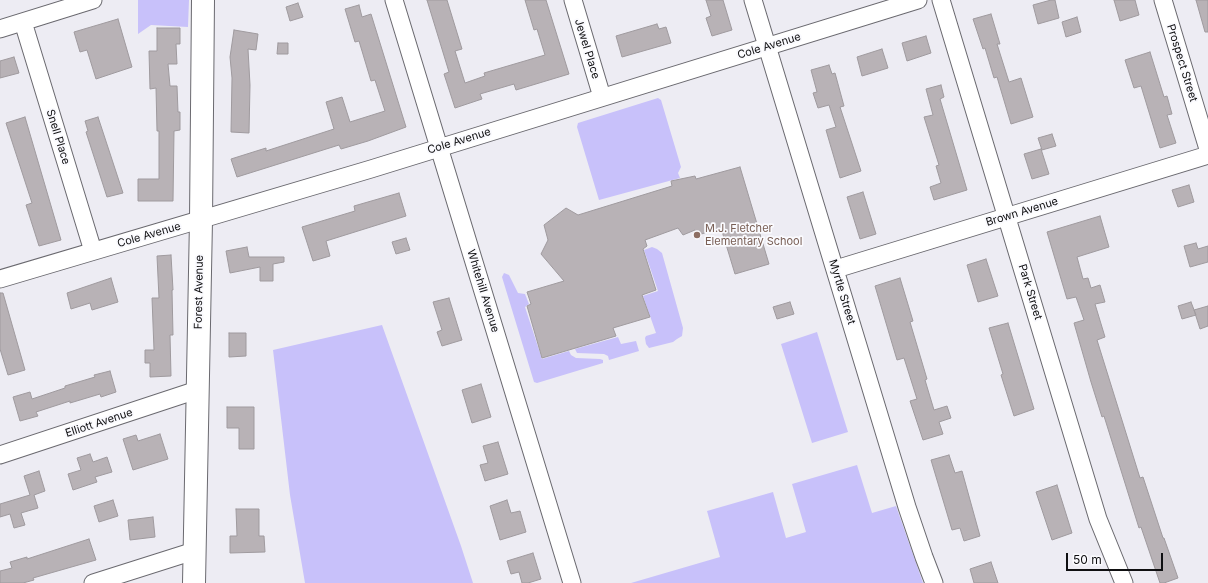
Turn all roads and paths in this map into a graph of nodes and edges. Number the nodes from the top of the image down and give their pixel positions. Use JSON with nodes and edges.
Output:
{"nodes":[{"id":1,"x":93,"y":0,"type":"edge"},
{"id":2,"x":203,"y":0,"type":"edge"},
{"id":3,"x":394,"y":0,"type":"edge"},
{"id":4,"x":573,"y":0,"type":"edge"},
{"id":5,"x":753,"y":0,"type":"edge"},
{"id":6,"x":918,"y":0,"type":"edge"},
{"id":7,"x":941,"y":0,"type":"edge"},
{"id":8,"x":1163,"y":0,"type":"edge"},
{"id":9,"x":23,"y":22,"type":"junction"},
{"id":10,"x":0,"y":29,"type":"edge"},
{"id":11,"x":767,"y":46,"type":"junction"},
{"id":12,"x":602,"y":97,"type":"junction"},
{"id":13,"x":439,"y":148,"type":"junction"},
{"id":14,"x":1208,"y":149,"type":"edge"},
{"id":15,"x":1208,"y":155,"type":"edge"},
{"id":16,"x":1007,"y":217,"type":"junction"},
{"id":17,"x":201,"y":220,"type":"junction"},
{"id":18,"x":93,"y":251,"type":"junction"},
{"id":19,"x":836,"y":269,"type":"junction"},
{"id":20,"x":0,"y":279,"type":"edge"},
{"id":21,"x":198,"y":390,"type":"junction"},
{"id":22,"x":0,"y":455,"type":"edge"},
{"id":23,"x":194,"y":551,"type":"junction"},
{"id":24,"x":93,"y":583,"type":"edge"},
{"id":25,"x":194,"y":583,"type":"edge"},
{"id":26,"x":572,"y":583,"type":"edge"},
{"id":27,"x":934,"y":583,"type":"edge"},
{"id":28,"x":1124,"y":583,"type":"edge"}],
"edges":[{"from":1,"to":9,"type":"street"},
{"from":2,"to":17,"type":"main road","name":"Forest Avenue"},
{"from":3,"to":13,"type":"street","name":"Whitehill Avenue"},
{"from":4,"to":12,"type":"street","name":"Jewel Place"},
{"from":5,"to":11,"type":"street","name":"Myrtle Street"},
{"from":6,"to":11,"type":"street","name":"Cole Avenue"},
{"from":7,"to":16,"type":"street","name":"Park Street"},
{"from":8,"to":14,"type":"street","name":"Prospect Street"},
{"from":9,"to":10,"type":"street"},
{"from":9,"to":18,"type":"street","name":"Snell Place"},
{"from":11,"to":12,"type":"street","name":"Cole Avenue"},
{"from":11,"to":19,"type":"street","name":"Myrtle Street"},
{"from":12,"to":13,"type":"street","name":"Cole Avenue"},
{"from":13,"to":17,"type":"street","name":"Cole Avenue"},
{"from":13,"to":26,"type":"street","name":"Whitehill Avenue"},
{"from":15,"to":16,"type":"street","name":"Brown Avenue"},
{"from":16,"to":19,"type":"street","name":"Brown Avenue"},
{"from":16,"to":28,"type":"street","name":"Park Street"},
{"from":17,"to":18,"type":"street","name":"Cole Avenue"},
{"from":17,"to":21,"type":"main road","name":"Forest Avenue"},
{"from":18,"to":20,"type":"street","name":"Cole Avenue"},
{"from":19,"to":27,"type":"street","name":"Myrtle Street"},
{"from":21,"to":22,"type":"street","name":"Elliott Avenue"},
{"from":21,"to":23,"type":"main road","name":"Forest Avenue"},
{"from":23,"to":24,"type":"street"},
{"from":23,"to":25,"type":"main road","name":"Forest Avenue"}]}
